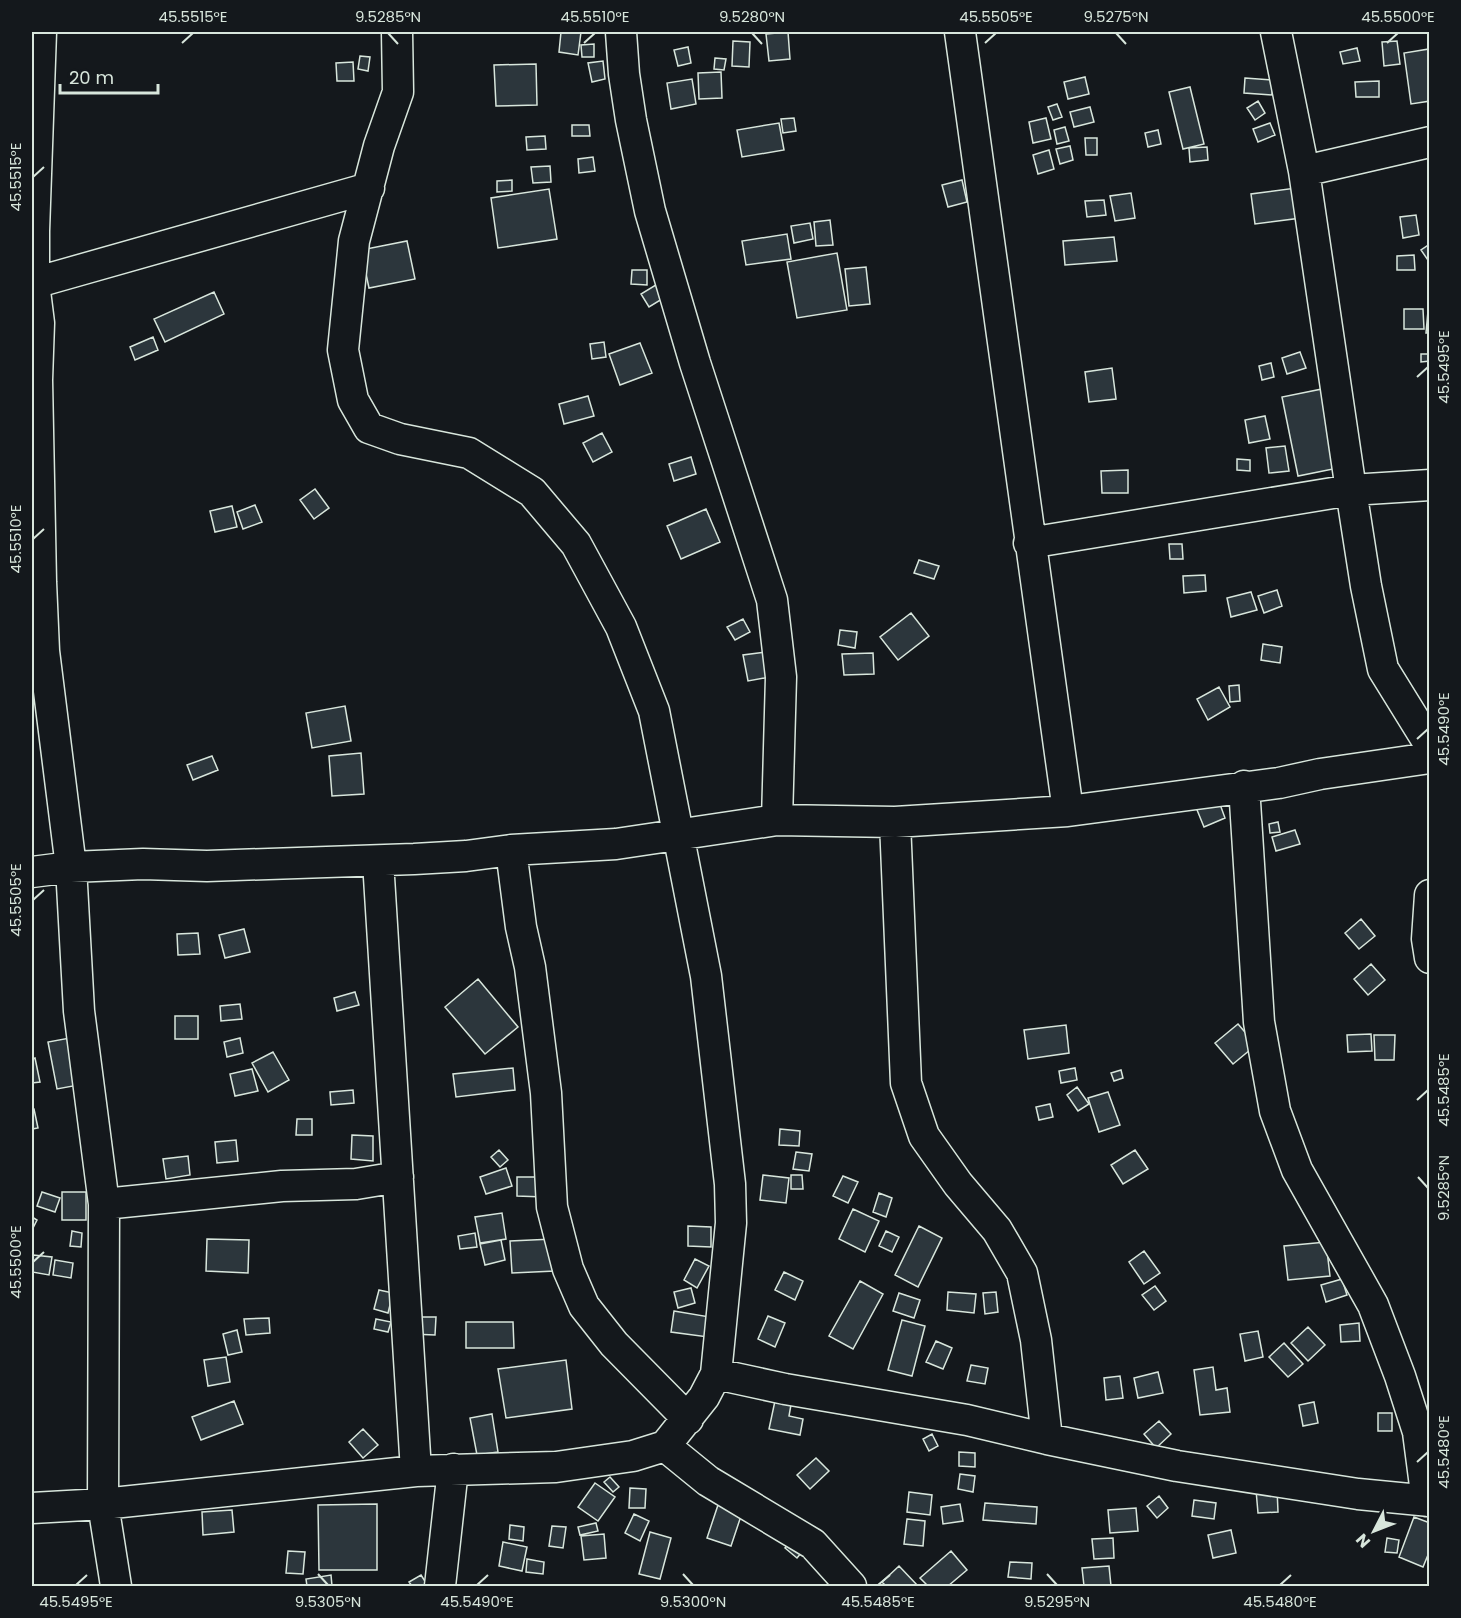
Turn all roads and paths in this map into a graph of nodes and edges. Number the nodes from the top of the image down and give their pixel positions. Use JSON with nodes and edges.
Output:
{"nodes":[{"id":1,"x":40,"y":32,"type":"edge"},
{"id":2,"x":397,"y":32,"type":"edge"},
{"id":3,"x":621,"y":32,"type":"edge"},
{"id":4,"x":960,"y":32,"type":"edge"},
{"id":5,"x":1276,"y":32,"type":"edge"},
{"id":6,"x":1430,"y":142,"type":"edge"},
{"id":7,"x":1304,"y":171,"type":"junction"},
{"id":8,"x":369,"y":188,"type":"junction"},
{"id":9,"x":33,"y":231,"type":"edge"},
{"id":10,"x":34,"y":284,"type":"junction"},
{"id":11,"x":1430,"y":485,"type":"edge"},
{"id":12,"x":1351,"y":490,"type":"junction"},
{"id":13,"x":1029,"y":543,"type":"junction"},
{"id":14,"x":1430,"y":745,"type":"edge"},
{"id":15,"x":1430,"y":758,"type":"edge"},
{"id":16,"x":1244,"y":786,"type":"junction"},
{"id":17,"x":1068,"y":811,"type":"junction"},
{"id":18,"x":777,"y":820,"type":"junction"},
{"id":19,"x":895,"y":822,"type":"junction"},
{"id":20,"x":678,"y":835,"type":"junction"},
{"id":21,"x":511,"y":850,"type":"junction"},
{"id":22,"x":378,"y":861,"type":"junction"},
{"id":23,"x":71,"y":867,"type":"junction"},
{"id":24,"x":32,"y":872,"type":"edge"},
{"id":25,"x":1430,"y":895,"type":"edge"},
{"id":26,"x":1430,"y":958,"type":"edge"},
{"id":27,"x":398,"y":1177,"type":"junction"},
{"id":28,"x":104,"y":1204,"type":"junction"},
{"id":29,"x":716,"y":1374,"type":"junction"},
{"id":30,"x":688,"y":1419,"type":"junction"},
{"id":31,"x":1047,"y":1439,"type":"junction"},
{"id":32,"x":665,"y":1446,"type":"junction"},
{"id":33,"x":453,"y":1469,"type":"junction"},
{"id":34,"x":416,"y":1471,"type":"junction"},
{"id":35,"x":1428,"y":1501,"type":"edge"},
{"id":36,"x":103,"y":1504,"type":"junction"},
{"id":37,"x":32,"y":1508,"type":"edge"},
{"id":38,"x":116,"y":1587,"type":"edge"},
{"id":39,"x":440,"y":1587,"type":"edge"},
{"id":40,"x":851,"y":1587,"type":"edge"}],
"edges":[{"from":1,"to":9,"type":"street"},
{"from":2,"to":8,"type":"street"},
{"from":3,"to":18,"type":"street"},
{"from":4,"to":13,"type":"street"},
{"from":5,"to":7,"type":"street"},
{"from":6,"to":7,"type":"street"},
{"from":7,"to":12,"type":"street"},
{"from":8,"to":10,"type":"street"},
{"from":8,"to":20,"type":"street"},
{"from":9,"to":10,"type":"street"},
{"from":10,"to":23,"type":"street"},
{"from":11,"to":12,"type":"street"},
{"from":12,"to":13,"type":"street"},
{"from":12,"to":14,"type":"street"},
{"from":13,"to":17,"type":"street"},
{"from":15,"to":16,"type":"street"},
{"from":16,"to":17,"type":"street"},
{"from":16,"to":35,"type":"street"},
{"from":17,"to":19,"type":"street"},
{"from":18,"to":19,"type":"street"},
{"from":18,"to":20,"type":"street"},
{"from":19,"to":31,"type":"street"},
{"from":20,"to":21,"type":"street"},
{"from":20,"to":29,"type":"street"},
{"from":21,"to":22,"type":"street"},
{"from":21,"to":30,"type":"street"},
{"from":22,"to":23,"type":"street"},
{"from":22,"to":27,"type":"street"},
{"from":23,"to":24,"type":"street"},
{"from":23,"to":28,"type":"street"},
{"from":25,"to":26,"type":"street"},
{"from":27,"to":28,"type":"street"},
{"from":27,"to":34,"type":"street"},
{"from":28,"to":36,"type":"street"},
{"from":29,"to":30,"type":"street"},
{"from":29,"to":31,"type":"street"},
{"from":30,"to":32,"type":"street"},
{"from":31,"to":35,"type":"street"},
{"from":32,"to":33,"type":"street"},
{"from":32,"to":40,"type":"street"},
{"from":33,"to":34,"type":"street"},
{"from":33,"to":39,"type":"street"},
{"from":34,"to":36,"type":"street"},
{"from":36,"to":37,"type":"street"},
{"from":36,"to":38,"type":"street"}]}
